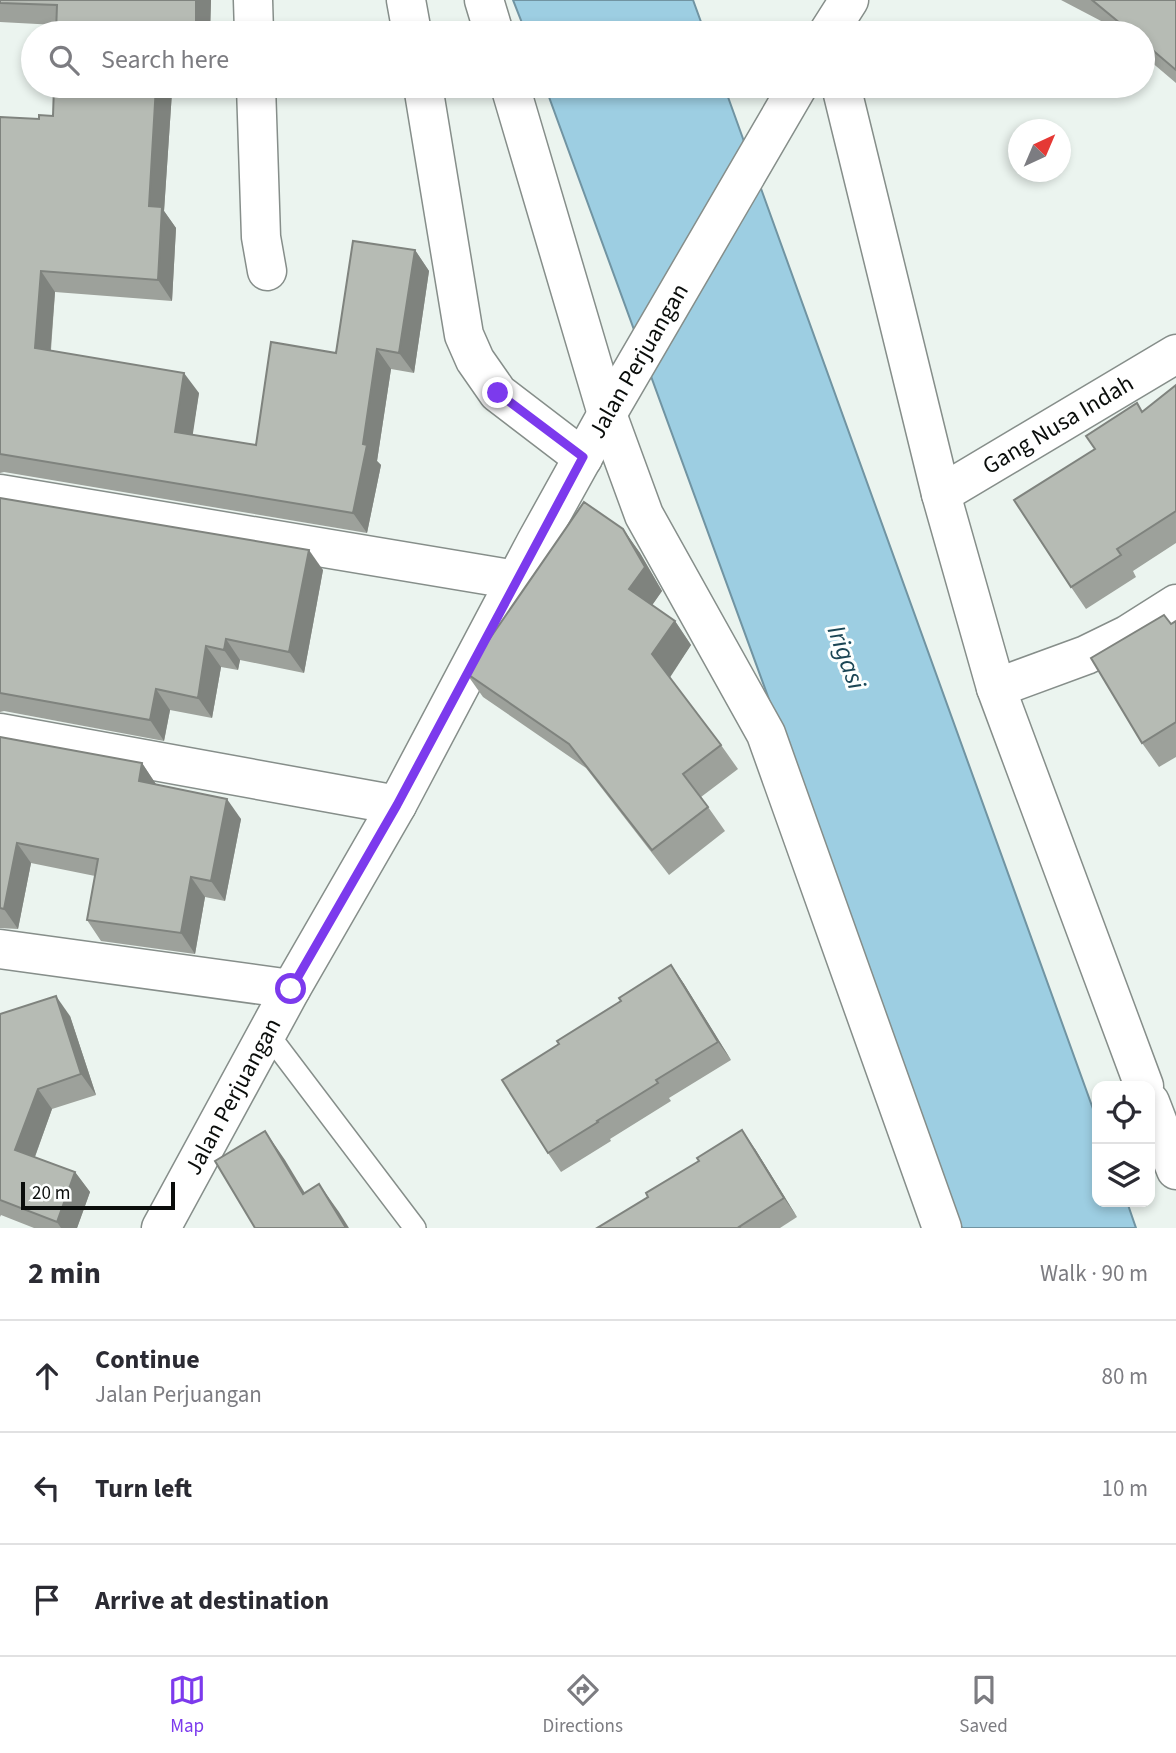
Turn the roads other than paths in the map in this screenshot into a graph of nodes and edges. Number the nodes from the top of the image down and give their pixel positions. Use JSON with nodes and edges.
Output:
{"nodes":[{"id":1,"x":253,"y":0,"type":"edge"},
{"id":2,"x":406,"y":0,"type":"edge"},
{"id":3,"x":484,"y":0,"type":"edge"},
{"id":4,"x":849,"y":0,"type":"edge"},
{"id":5,"x":254,"y":21,"type":"edge"},
{"id":6,"x":410,"y":21,"type":"edge"},
{"id":7,"x":490,"y":21,"type":"edge"},
{"id":8,"x":836,"y":21,"type":"edge"},
{"id":9,"x":256,"y":98,"type":"edge"},
{"id":10,"x":425,"y":98,"type":"edge"},
{"id":11,"x":514,"y":98,"type":"edge"},
{"id":12,"x":791,"y":98,"type":"edge"},
{"id":13,"x":844,"y":98,"type":"edge"},
{"id":14,"x":267,"y":271,"type":"dead end"},
{"id":15,"x":1176,"y":354,"type":"edge"},
{"id":16,"x":613,"y":405,"type":"junction"},
{"id":17,"x":583,"y":457,"type":"junction"},
{"id":18,"x":0,"y":494,"type":"edge"},
{"id":19,"x":941,"y":494,"type":"junction"},
{"id":20,"x":516,"y":580,"type":"junction"},
{"id":21,"x":1176,"y":604,"type":"edge"},
{"id":22,"x":996,"y":688,"type":"junction"},
{"id":23,"x":0,"y":733,"type":"edge"},
{"id":24,"x":397,"y":805,"type":"junction"},
{"id":25,"x":0,"y":949,"type":"edge"},
{"id":26,"x":291,"y":989,"type":"junction"},
{"id":27,"x":268,"y":1034,"type":"junction"},
{"id":28,"x":1142,"y":1081,"type":"edge"},
{"id":29,"x":1155,"y":1115,"type":"edge"},
{"id":30,"x":1176,"y":1170,"type":"edge"},
{"id":31,"x":161,"y":1228,"type":"edge"},
{"id":32,"x":415,"y":1228,"type":"edge"},
{"id":33,"x":942,"y":1228,"type":"edge"}],
"edges":[{"from":1,"to":5,"type":"street"},
{"from":2,"to":6,"type":"street"},
{"from":3,"to":7,"type":"street"},
{"from":4,"to":8,"type":"street"},
{"from":9,"to":14,"type":"street"},
{"from":10,"to":17,"type":"street"},
{"from":11,"to":16,"type":"street"},
{"from":12,"to":16,"type":"street","name":"Jalan Perjuangan"},
{"from":13,"to":19,"type":"street"},
{"from":15,"to":19,"type":"street","name":"Gang Nusa Indah"},
{"from":16,"to":17,"type":"street","name":"Jalan Perjuangan"},
{"from":16,"to":33,"type":"street"},
{"from":17,"to":20,"type":"street","name":"Jalan Perjuangan"},
{"from":18,"to":20,"type":"street"},
{"from":19,"to":22,"type":"street"},
{"from":20,"to":24,"type":"street","name":"Jalan Perjuangan"},
{"from":21,"to":22,"type":"street"},
{"from":22,"to":28,"type":"street"},
{"from":23,"to":24,"type":"street"},
{"from":24,"to":26,"type":"street","name":"Jalan Perjuangan"},
{"from":25,"to":26,"type":"street"},
{"from":26,"to":27,"type":"street","name":"Jalan Perjuangan"},
{"from":27,"to":31,"type":"street","name":"Jalan Perjuangan"},
{"from":27,"to":32,"type":"lane"},
{"from":29,"to":30,"type":"street"}]}
